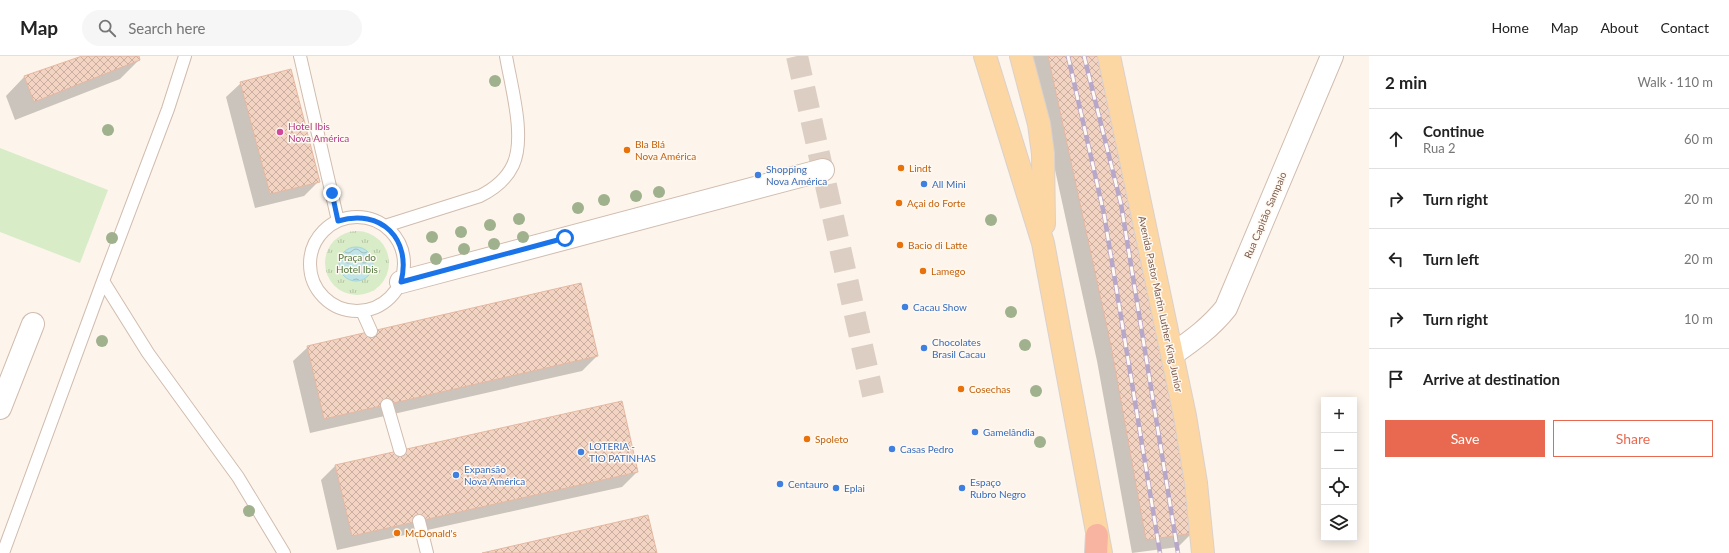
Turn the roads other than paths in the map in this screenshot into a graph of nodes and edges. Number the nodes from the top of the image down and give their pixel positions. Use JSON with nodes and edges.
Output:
{"nodes":[{"id":1,"x":185,"y":56,"type":"edge"},
{"id":2,"x":300,"y":56,"type":"edge"},
{"id":3,"x":506,"y":56,"type":"edge"},
{"id":4,"x":985,"y":56,"type":"edge"},
{"id":5,"x":1021,"y":56,"type":"edge"},
{"id":6,"x":1109,"y":56,"type":"edge"},
{"id":7,"x":1332,"y":56,"type":"edge"},
{"id":8,"x":823,"y":170,"type":"dead end"},
{"id":9,"x":338,"y":221,"type":"junction"},
{"id":10,"x":385,"y":226,"type":"junction"},
{"id":11,"x":1043,"y":243,"type":"junction"},
{"id":12,"x":103,"y":281,"type":"junction"},
{"id":13,"x":401,"y":282,"type":"junction"},
{"id":14,"x":362,"y":311,"type":"junction"},
{"id":15,"x":33,"y":324,"type":"dead end"},
{"id":16,"x":371,"y":331,"type":"dead end"},
{"id":17,"x":1173,"y":354,"type":"junction"},
{"id":18,"x":387,"y":405,"type":"dead end"},
{"id":19,"x":0,"y":408,"type":"edge"},
{"id":20,"x":400,"y":450,"type":"dead end"},
{"id":21,"x":419,"y":521,"type":"dead end"},
{"id":22,"x":1098,"y":547,"type":"edge"},
{"id":23,"x":3,"y":553,"type":"edge"},
{"id":24,"x":284,"y":553,"type":"edge"},
{"id":25,"x":427,"y":553,"type":"edge"},
{"id":26,"x":1202,"y":553,"type":"edge"}],
"edges":[{"from":1,"to":12,"type":"lane"},
{"from":2,"to":9,"type":"lane"},
{"from":3,"to":10,"type":"lane"},
{"from":4,"to":11,"type":"main road"},
{"from":5,"to":11,"type":"main road"},
{"from":6,"to":17,"type":"main road","name":"Avenida Pastor Martin Luther King Junior"},
{"from":7,"to":17,"type":"street","name":"Rua Capitão Sampaio"},
{"from":8,"to":13,"type":"street"},
{"from":9,"to":10,"type":"lane"},
{"from":9,"to":14,"type":"lane"},
{"from":10,"to":13,"type":"lane"},
{"from":11,"to":22,"type":"main road"},
{"from":12,"to":23,"type":"lane"},
{"from":12,"to":24,"type":"lane"},
{"from":13,"to":14,"type":"lane"},
{"from":14,"to":16,"type":"lane"},
{"from":15,"to":19,"type":"street"},
{"from":17,"to":26,"type":"main road","name":"Avenida Pastor Martin Luther King Junior"},
{"from":18,"to":20,"type":"lane"},
{"from":21,"to":25,"type":"lane"}]}
